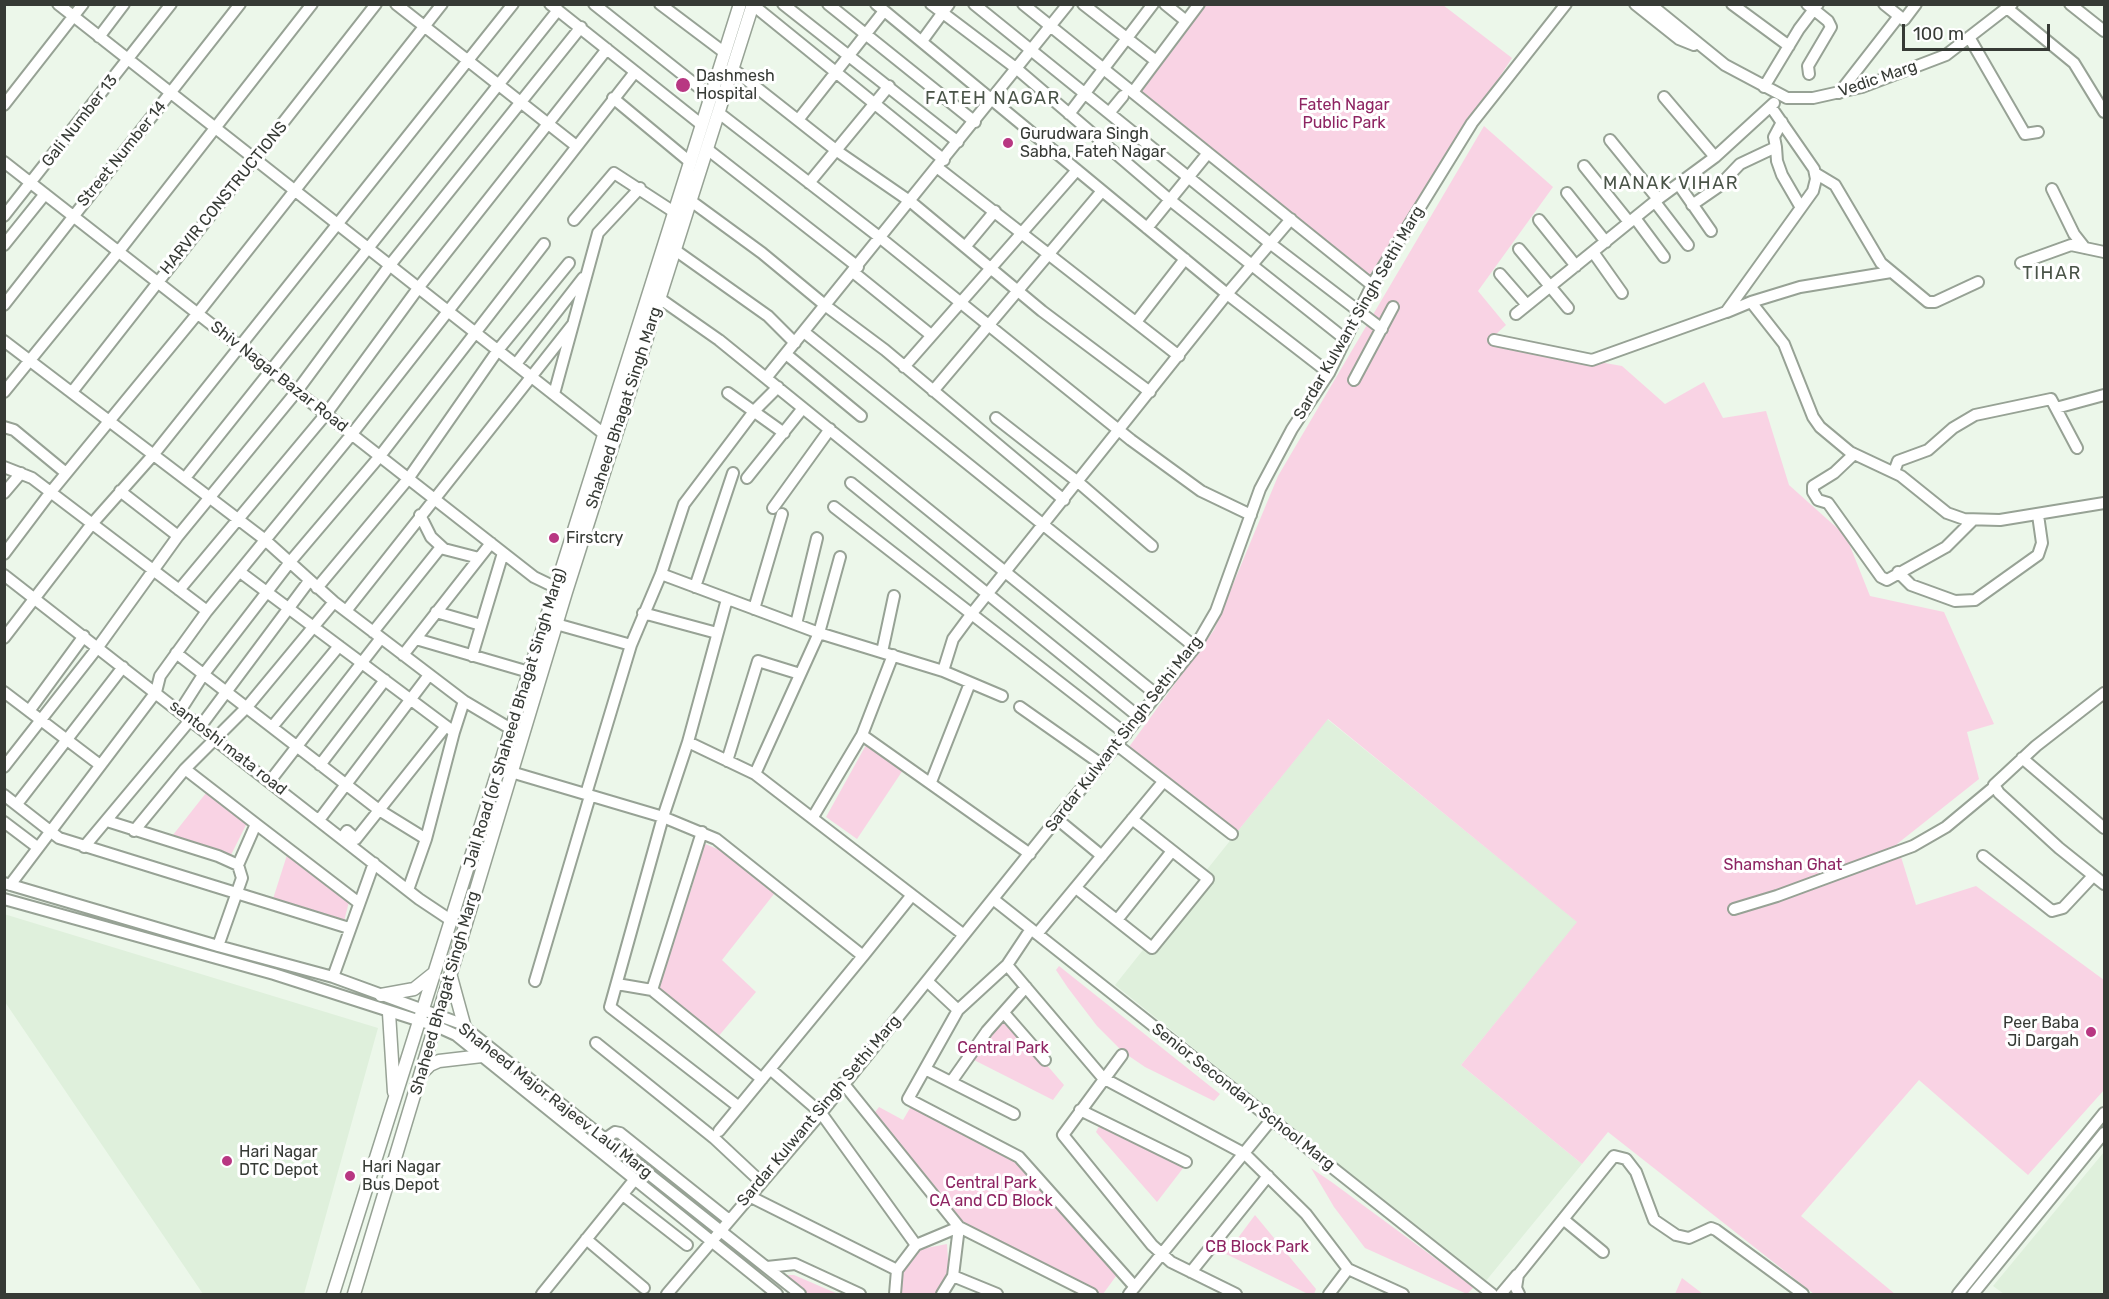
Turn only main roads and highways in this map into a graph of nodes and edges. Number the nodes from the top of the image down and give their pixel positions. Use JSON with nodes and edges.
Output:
{"nodes":[{"id":1,"x":753,"y":5,"type":"edge"},
{"id":2,"x":738,"y":6,"type":"edge"},
{"id":3,"x":560,"y":590,"type":"junction"},
{"id":4,"x":436,"y":972,"type":"junction"},
{"id":5,"x":451,"y":976,"type":"junction"},
{"id":6,"x":381,"y":995,"type":"road end"},
{"id":7,"x":389,"y":1013,"type":"road end"},
{"id":8,"x":465,"y":1028,"type":"road end"},
{"id":9,"x":482,"y":1056,"type":"road end"},
{"id":10,"x":420,"y":1075,"type":"junction"},
{"id":11,"x":395,"y":1096,"type":"junction"},
{"id":12,"x":333,"y":1294,"type":"edge"},
{"id":13,"x":354,"y":1294,"type":"edge"}],
"edges":[{"from":1,"to":3,"type":"main road","name":"Shaheed Bhagat Singh Marg"},
{"from":2,"to":3,"type":"main road","name":"Jail Road (or Shaheed Bhagat Singh Marg)"},
{"from":3,"to":4,"type":"main road","name":"Jail Road (or Shaheed Bhagat Singh Marg)"},
{"from":3,"to":5,"type":"main road","name":"Shaheed Bhagat Singh Marg"},
{"from":4,"to":6,"type":"main road"},
{"from":4,"to":11,"type":"main road","name":"Jail Road (or Shaheed Bhagat Singh Marg)"},
{"from":5,"to":8,"type":"main road"},
{"from":5,"to":10,"type":"main road","name":"Shaheed Bhagat Singh Marg"},
{"from":7,"to":11,"type":"main road"},
{"from":9,"to":10,"type":"main road"},
{"from":10,"to":13,"type":"main road","name":"Shaheed Bhagat Singh Marg"},
{"from":11,"to":12,"type":"main road","name":"Jail Road (or Shaheed Bhagat Singh Marg)"}]}
